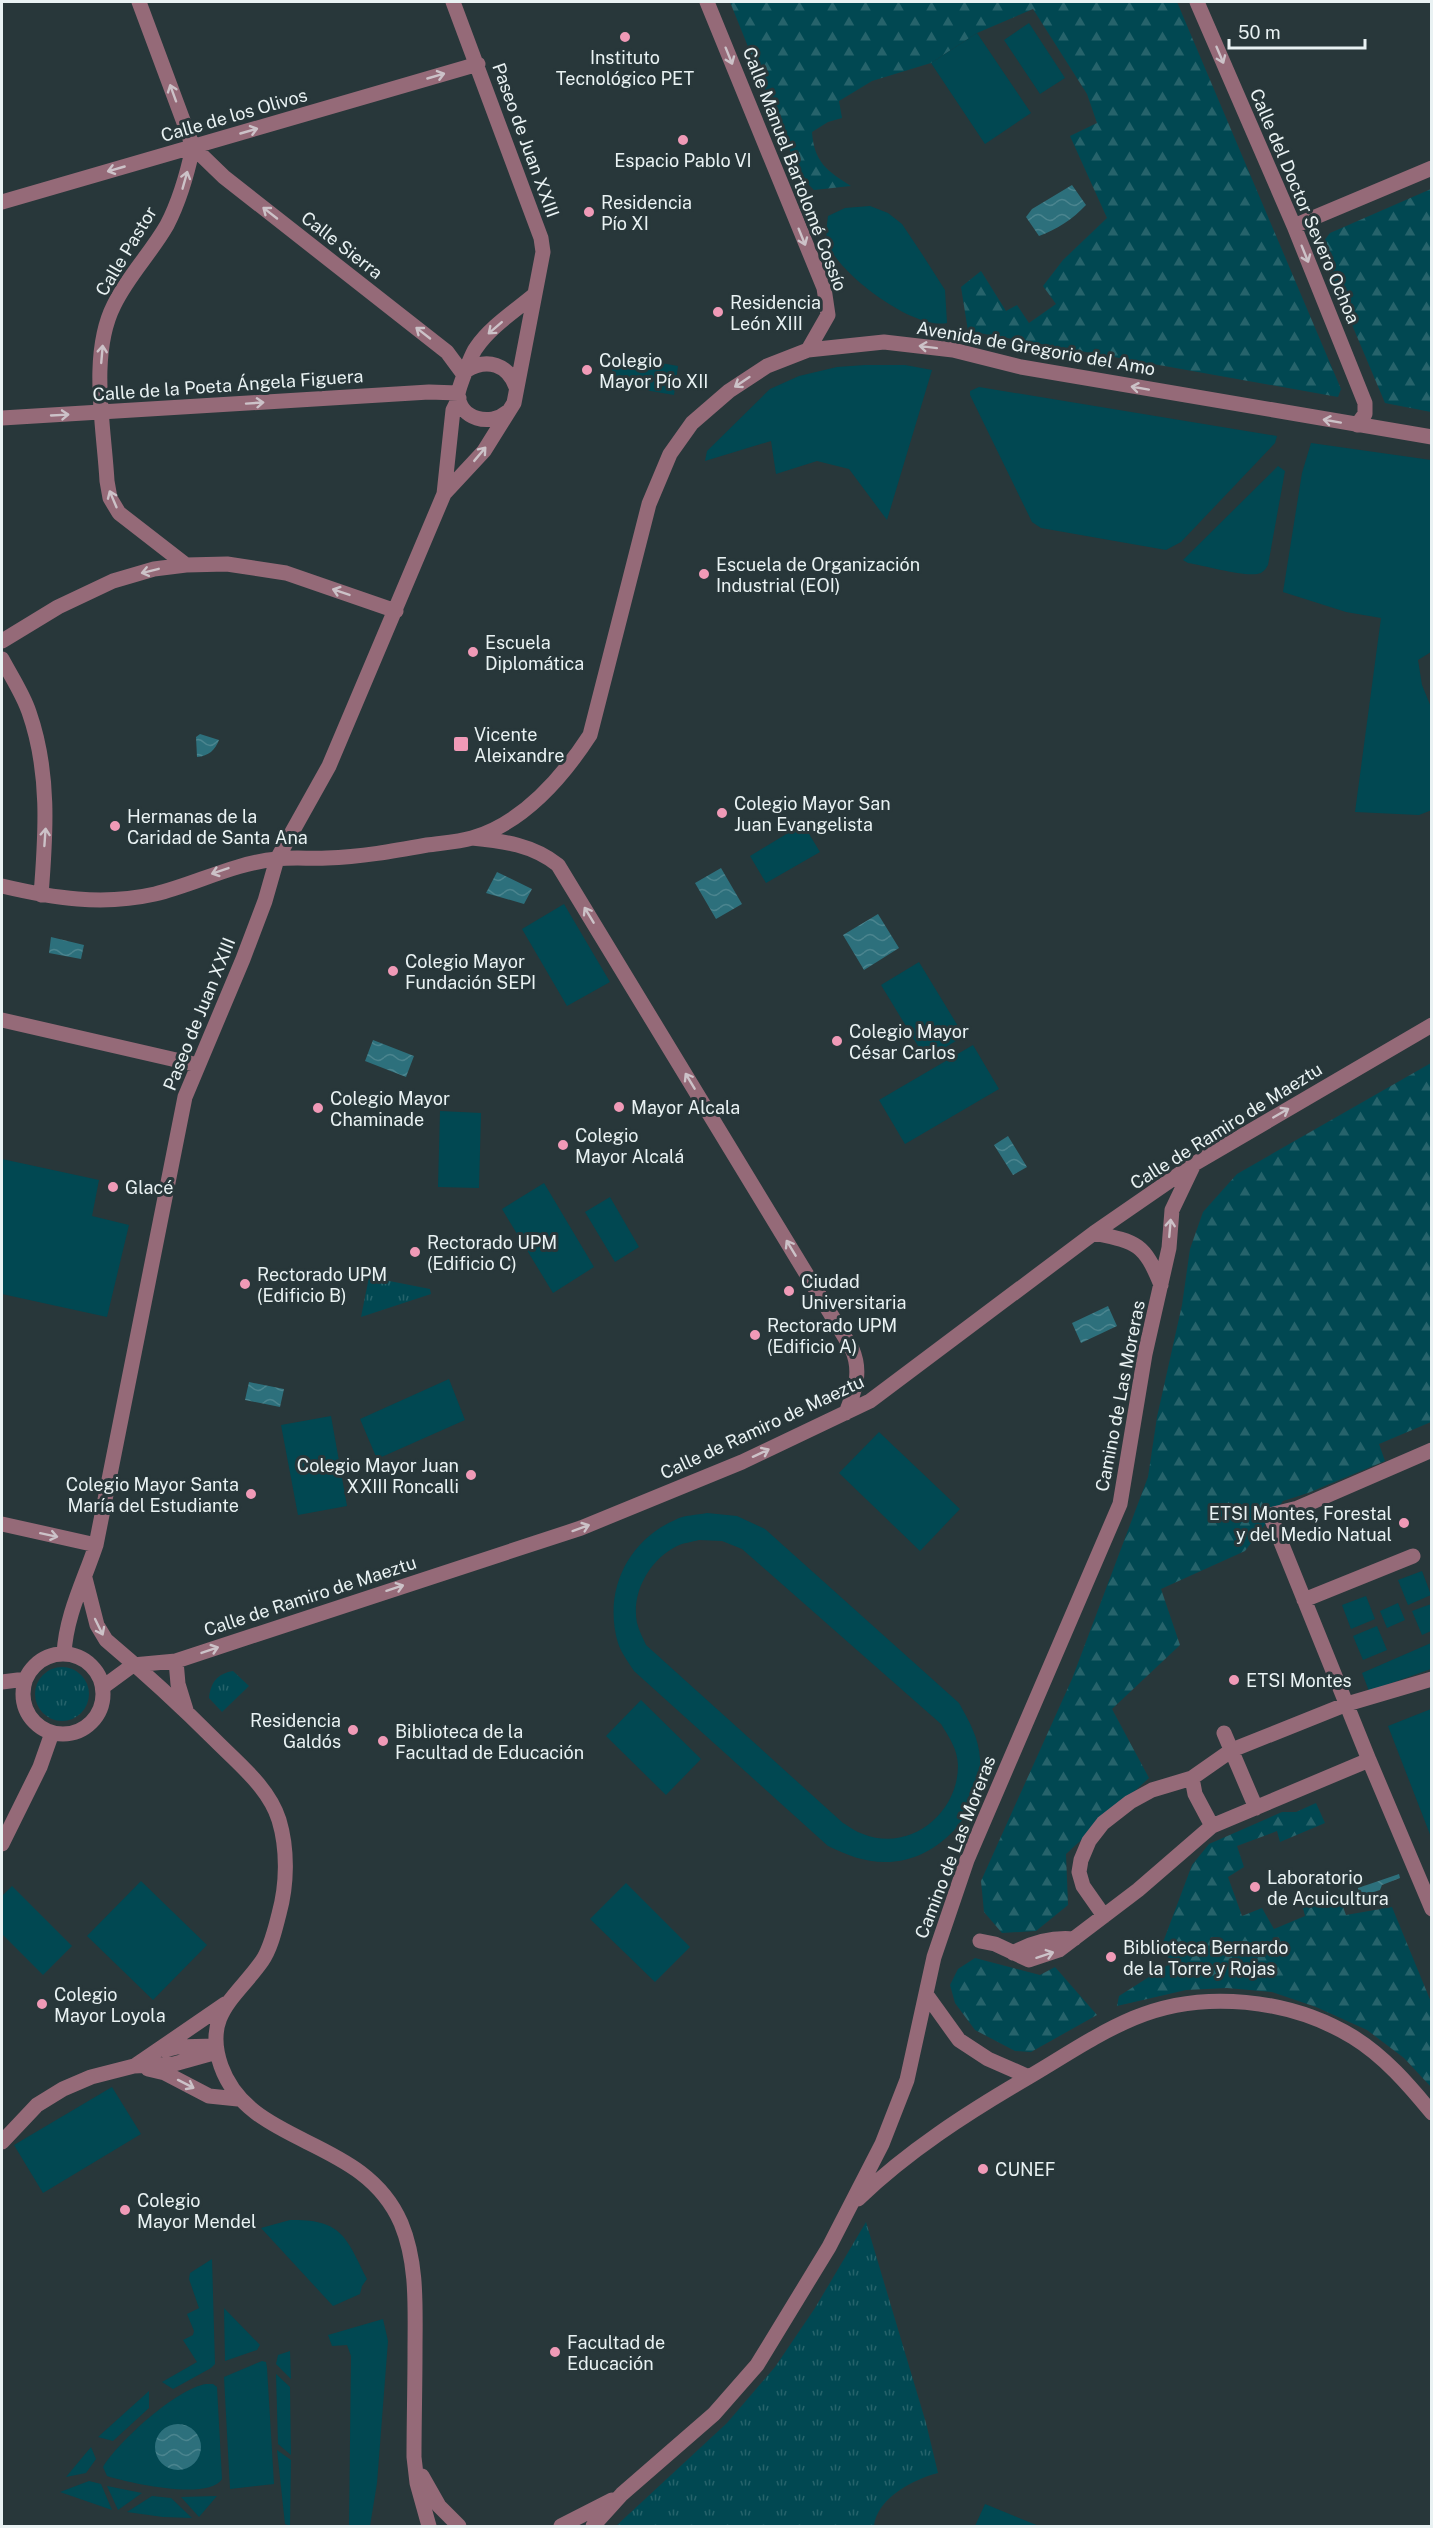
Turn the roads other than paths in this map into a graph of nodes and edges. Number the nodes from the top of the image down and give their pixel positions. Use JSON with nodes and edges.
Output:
{"nodes":[{"id":1,"x":139,"y":2,"type":"edge"},
{"id":2,"x":453,"y":2,"type":"edge"},
{"id":3,"x":707,"y":2,"type":"edge"},
{"id":4,"x":1197,"y":2,"type":"edge"},
{"id":5,"x":478,"y":64,"type":"junction"},
{"id":6,"x":193,"y":147,"type":"junction"},
{"id":7,"x":1431,"y":168,"type":"edge"},
{"id":8,"x":2,"y":202,"type":"edge"},
{"id":9,"x":1294,"y":226,"type":"junction"},
{"id":10,"x":534,"y":295,"type":"junction"},
{"id":11,"x":808,"y":350,"type":"junction"},
{"id":12,"x":465,"y":373,"type":"junction"},
{"id":13,"x":516,"y":387,"type":"junction"},
{"id":14,"x":458,"y":395,"type":"junction"},
{"id":15,"x":509,"y":410,"type":"junction"},
{"id":16,"x":103,"y":412,"type":"junction"},
{"id":17,"x":2,"y":418,"type":"edge"},
{"id":18,"x":1357,"y":425,"type":"junction"},
{"id":19,"x":1431,"y":437,"type":"edge"},
{"id":20,"x":444,"y":494,"type":"junction"},
{"id":21,"x":186,"y":565,"type":"junction"},
{"id":22,"x":396,"y":611,"type":"junction"},
{"id":23,"x":2,"y":641,"type":"edge"},
{"id":24,"x":2,"y":659,"type":"edge"},
{"id":25,"x":472,"y":838,"type":"junction"},
{"id":26,"x":277,"y":859,"type":"junction"},
{"id":27,"x":2,"y":886,"type":"edge"},
{"id":28,"x":41,"y":895,"type":"junction"},
{"id":29,"x":2,"y":1020,"type":"edge"},
{"id":30,"x":1431,"y":1025,"type":"edge"},
{"id":31,"x":198,"y":1065,"type":"junction"},
{"id":32,"x":1194,"y":1164,"type":"junction"},
{"id":33,"x":1094,"y":1233,"type":"junction"},
{"id":34,"x":1161,"y":1286,"type":"junction"},
{"id":35,"x":846,"y":1413,"type":"junction"},
{"id":36,"x":1431,"y":1450,"type":"edge"},
{"id":37,"x":2,"y":1524,"type":"edge"},
{"id":38,"x":96,"y":1545,"type":"junction"},
{"id":39,"x":1413,"y":1556,"type":"dead end"},
{"id":40,"x":85,"y":1578,"type":"junction"},
{"id":41,"x":1304,"y":1600,"type":"junction"},
{"id":42,"x":64,"y":1653,"type":"junction"},
{"id":43,"x":176,"y":1661,"type":"junction"},
{"id":44,"x":133,"y":1665,"type":"junction"},
{"id":45,"x":26,"y":1679,"type":"junction"},
{"id":46,"x":1431,"y":1679,"type":"edge"},
{"id":47,"x":2,"y":1682,"type":"edge"},
{"id":48,"x":103,"y":1687,"type":"junction"},
{"id":49,"x":1347,"y":1704,"type":"junction"},
{"id":50,"x":186,"y":1710,"type":"junction"},
{"id":51,"x":52,"y":1733,"type":"junction"},
{"id":52,"x":1224,"y":1733,"type":"dead end"},
{"id":53,"x":1232,"y":1750,"type":"junction"},
{"id":54,"x":1369,"y":1760,"type":"junction"},
{"id":55,"x":1192,"y":1778,"type":"junction"},
{"id":56,"x":1256,"y":1808,"type":"junction"},
{"id":57,"x":1212,"y":1826,"type":"junction"},
{"id":58,"x":2,"y":1844,"type":"edge"},
{"id":59,"x":1431,"y":1909,"type":"edge"},
{"id":60,"x":1104,"y":1916,"type":"junction"},
{"id":61,"x":980,"y":1941,"type":"dead end"},
{"id":62,"x":926,"y":1994,"type":"junction"},
{"id":63,"x":226,"y":2003,"type":"junction"},
{"id":64,"x":216,"y":2049,"type":"junction"},
{"id":65,"x":158,"y":2052,"type":"junction"},
{"id":66,"x":134,"y":2066,"type":"junction"},
{"id":67,"x":1029,"y":2077,"type":"junction"},
{"id":68,"x":238,"y":2099,"type":"junction"},
{"id":69,"x":1431,"y":2113,"type":"edge"},
{"id":70,"x":2,"y":2142,"type":"edge"},
{"id":71,"x":847,"y":2210,"type":"junction"},
{"id":72,"x":414,"y":2457,"type":"junction"},
{"id":73,"x":622,"y":2494,"type":"junction"},
{"id":74,"x":427,"y":2525,"type":"edge"},
{"id":75,"x":459,"y":2526,"type":"edge"},
{"id":76,"x":561,"y":2526,"type":"edge"},
{"id":77,"x":592,"y":2526,"type":"edge"}],
"edges":[{"from":6,"to":1,"type":"street","one_way":true},
{"from":2,"to":5,"type":"street","name":"Paseo de Juan XXIII"},
{"from":3,"to":11,"type":"street","name":"Calle Manuel Bartolomé Cossío","one_way":true},
{"from":4,"to":9,"type":"street","name":"Calle del Doctor Severo Ochoa","one_way":true},
{"from":6,"to":5,"type":"street","name":"Calle de los Olivos","one_way":true},
{"from":5,"to":10,"type":"street","name":"Paseo de Juan XXIII"},
{"from":6,"to":8,"type":"street","name":"Calle de los Olivos","one_way":true},
{"from":12,"to":6,"type":"street","name":"Calle Sierra","one_way":true},
{"from":16,"to":6,"type":"street","name":"Calle Pastor","one_way":true},
{"from":7,"to":9,"type":"street"},
{"from":9,"to":18,"type":"street","name":"Calle del Doctor Severo Ochoa","one_way":true},
{"from":10,"to":12,"type":"street","one_way":true},
{"from":10,"to":13,"type":"street","name":"Paseo de Juan XXIII"},
{"from":18,"to":11,"type":"street","name":"Avenida de Gregorio del Amo","one_way":true},
{"from":11,"to":25,"type":"street","name":"Avenida de Gregorio del Amo","one_way":true},
{"from":12,"to":13,"type":"street"},
{"from":12,"to":14,"type":"street"},
{"from":13,"to":15,"type":"street"},
{"from":14,"to":15,"type":"street"},
{"from":16,"to":14,"type":"street","name":"Calle de la Poeta Ángela Figuera","one_way":true},
{"from":14,"to":20,"type":"street"},
{"from":20,"to":15,"type":"street","one_way":true},
{"from":17,"to":16,"type":"street","name":"Calle de la Poeta Ángela Figuera","one_way":true},
{"from":21,"to":16,"type":"street","name":"Calle Pastor","one_way":true},
{"from":18,"to":19,"type":"street","name":"Avenida de Gregorio del Amo"},
{"from":20,"to":22,"type":"street","name":"Paseo de Juan XXIII"},
{"from":22,"to":21,"type":"street","one_way":true},
{"from":21,"to":23,"type":"street","one_way":true},
{"from":22,"to":26,"type":"street","name":"Paseo de Juan XXIII"},
{"from":28,"to":24,"type":"street","one_way":true},
{"from":25,"to":26,"type":"street","name":"Avenida de Gregorio del Amo"},
{"from":35,"to":25,"type":"street","one_way":true},
{"from":26,"to":28,"type":"street","name":"Avenida de Gregorio del Amo","one_way":true},
{"from":26,"to":31,"type":"street","name":"Paseo de Juan XXIII"},
{"from":27,"to":28,"type":"street","name":"Avenida de Gregorio del Amo"},
{"from":29,"to":31,"type":"street"},
{"from":32,"to":30,"type":"street","name":"Calle de Ramiro de Maeztu","one_way":true},
{"from":31,"to":38,"type":"street","name":"Paseo de Juan XXIII"},
{"from":32,"to":33,"type":"street","name":"Calle de Ramiro de Maeztu"},
{"from":34,"to":32,"type":"street","name":"Camino de Las Moreras","one_way":true},
{"from":33,"to":34,"type":"street","name":"Camino de Las Moreras"},
{"from":33,"to":35,"type":"street","name":"Calle de Ramiro de Maeztu"},
{"from":34,"to":62,"type":"street","name":"Camino de Las Moreras"},
{"from":43,"to":35,"type":"street","name":"Calle de Ramiro de Maeztu","one_way":true},
{"from":36,"to":41,"type":"street"},
{"from":37,"to":38,"type":"street","one_way":true},
{"from":38,"to":40,"type":"street","name":"Paseo de Juan XXIII"},
{"from":39,"to":41,"type":"street"},
{"from":40,"to":42,"type":"street","name":"Paseo de Juan XXIII"},
{"from":40,"to":44,"type":"street","one_way":true},
{"from":41,"to":49,"type":"street"},
{"from":42,"to":45,"type":"street"},
{"from":42,"to":48,"type":"street"},
{"from":43,"to":44,"type":"street","name":"Calle de Ramiro de Maeztu"},
{"from":43,"to":50,"type":"street"},
{"from":44,"to":48,"type":"street"},
{"from":44,"to":50,"type":"street"},
{"from":45,"to":47,"type":"street"},
{"from":45,"to":51,"type":"street"},
{"from":46,"to":49,"type":"street"},
{"from":48,"to":51,"type":"street"},
{"from":49,"to":53,"type":"street"},
{"from":49,"to":54,"type":"street"},
{"from":50,"to":63,"type":"street"},
{"from":51,"to":58,"type":"street"},
{"from":52,"to":53,"type":"street"},
{"from":53,"to":55,"type":"street"},
{"from":53,"to":56,"type":"street"},
{"from":54,"to":56,"type":"street"},
{"from":54,"to":59,"type":"street"},
{"from":55,"to":57,"type":"street"},
{"from":55,"to":60,"type":"street"},
{"from":56,"to":57,"type":"street"},
{"from":57,"to":60,"type":"street"},
{"from":60,"to":61,"type":"street"},
{"from":62,"to":67,"type":"street"},
{"from":62,"to":71,"type":"street","name":"Camino de Las Moreras"},
{"from":63,"to":64,"type":"street"},
{"from":63,"to":65,"type":"street"},
{"from":64,"to":65,"type":"street"},
{"from":64,"to":66,"type":"street"},
{"from":64,"to":68,"type":"street"},
{"from":65,"to":66,"type":"street"},
{"from":66,"to":68,"type":"street","one_way":true},
{"from":66,"to":70,"type":"street"},
{"from":67,"to":69,"type":"street"},
{"from":67,"to":71,"type":"street"},
{"from":68,"to":72,"type":"street"},
{"from":71,"to":73,"type":"street","name":"Camino de Las Moreras"},
{"from":72,"to":74,"type":"street"},
{"from":72,"to":75,"type":"street"},
{"from":73,"to":76,"type":"street","name":"Camino de Las Moreras"},
{"from":73,"to":77,"type":"street","name":"Camino de Las Moreras"}]}
